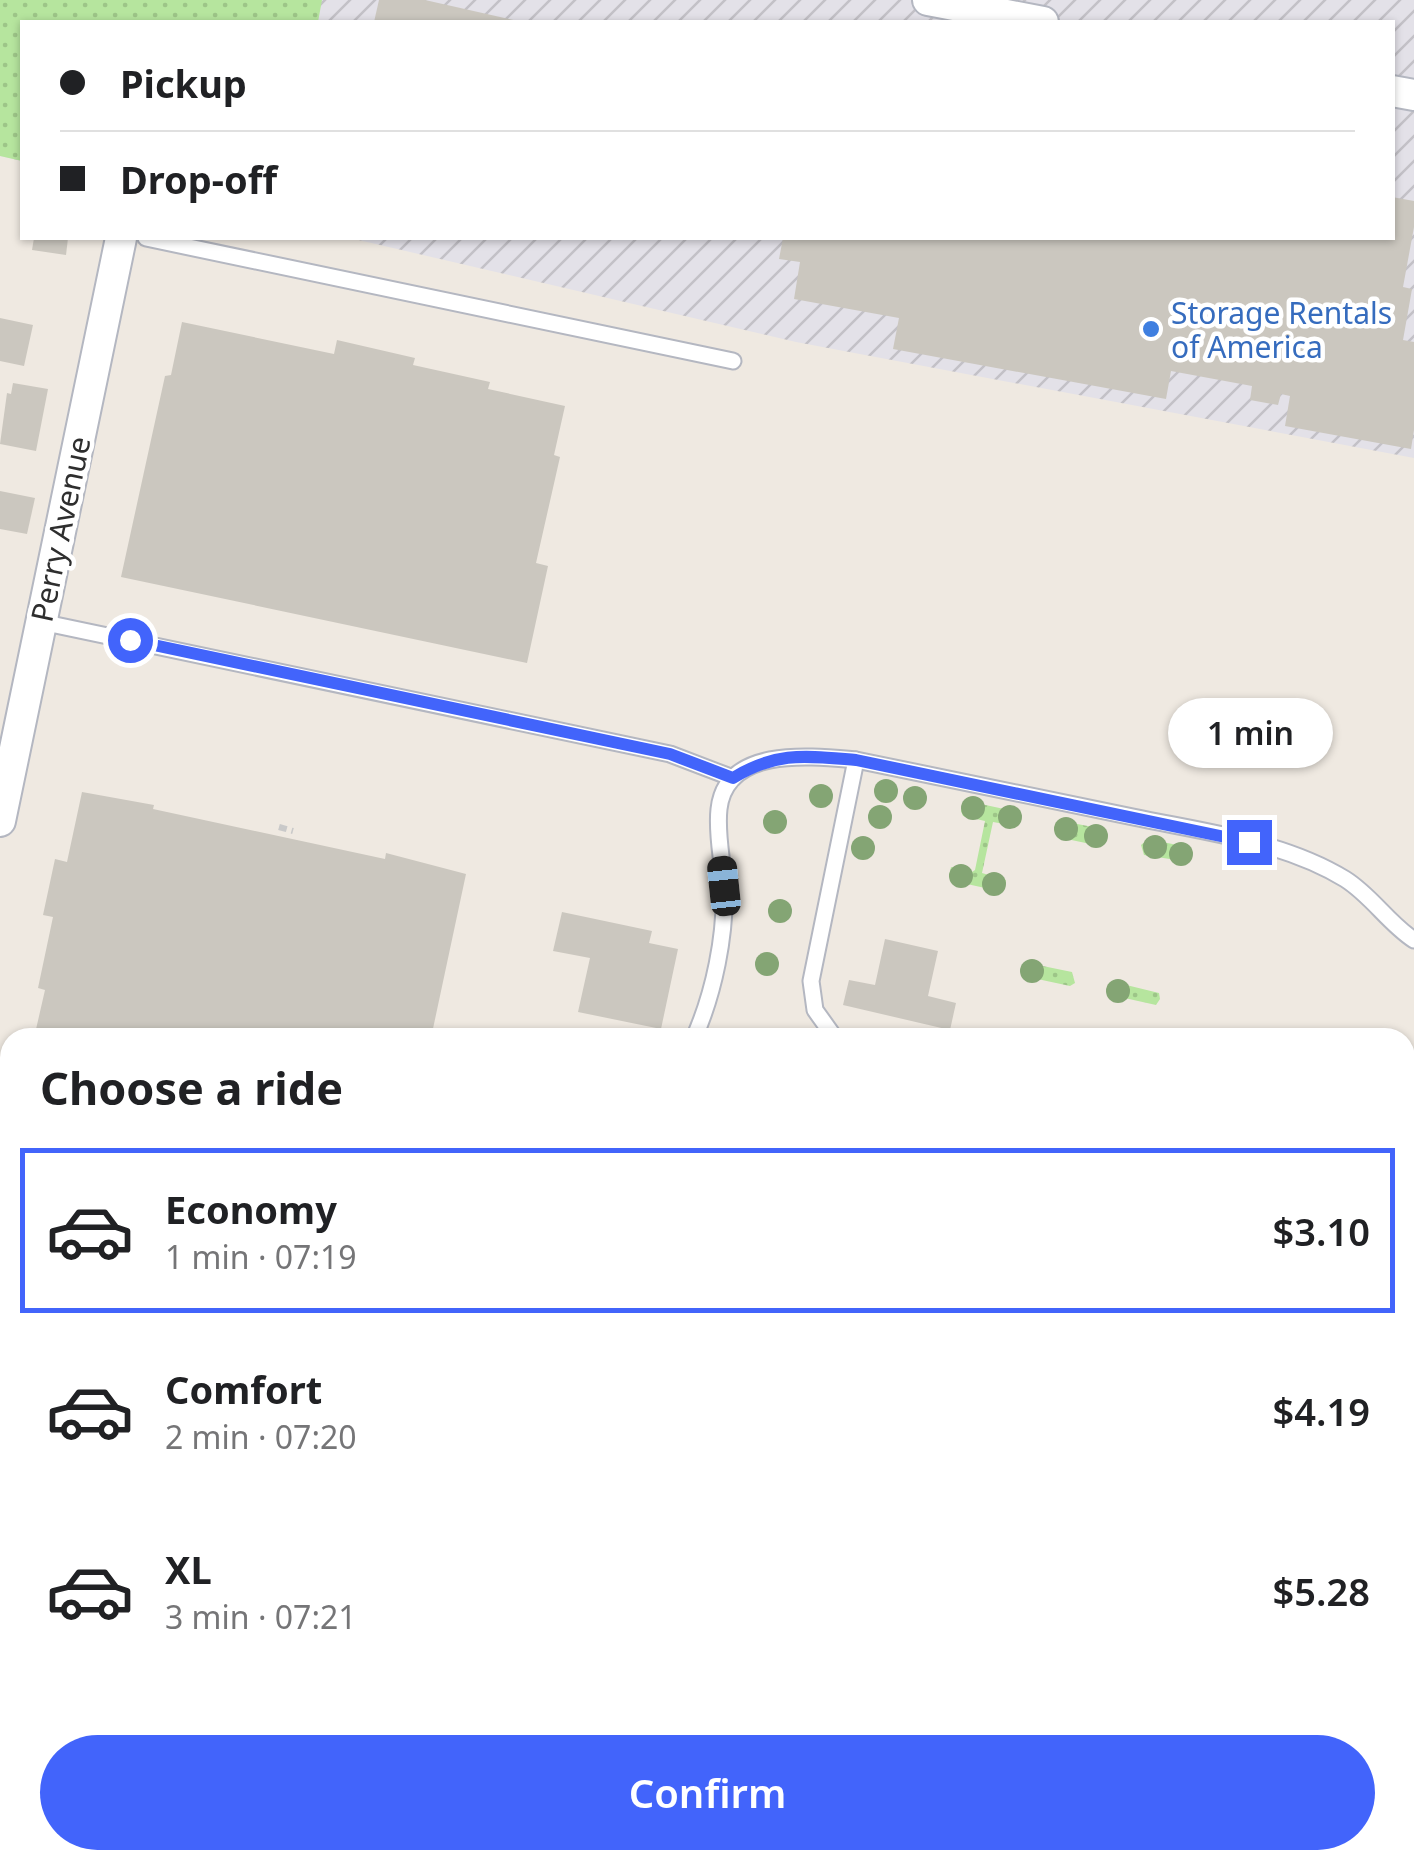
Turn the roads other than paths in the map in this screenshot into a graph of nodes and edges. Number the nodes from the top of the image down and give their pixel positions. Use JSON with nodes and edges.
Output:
{"nodes":[{"id":1,"x":928,"y":0,"type":"edge"},
{"id":2,"x":1033,"y":20,"type":"edge"},
{"id":3,"x":120,"y":240,"type":"edge"},
{"id":4,"x":155,"y":240,"type":"edge"},
{"id":5,"x":733,"y":362,"type":"dead end"},
{"id":6,"x":41,"y":622,"type":"junction"},
{"id":7,"x":856,"y":760,"type":"junction"},
{"id":8,"x":733,"y":778,"type":"junction"},
{"id":9,"x":0,"y":821,"type":"edge"},
{"id":10,"x":1414,"y":940,"type":"edge"},
{"id":11,"x":703,"y":1018,"type":"junction"},
{"id":12,"x":698,"y":1028,"type":"edge"},
{"id":13,"x":704,"y":1028,"type":"edge"},
{"id":14,"x":828,"y":1028,"type":"edge"}],
"edges":[{"from":1,"to":2,"type":"street"},
{"from":3,"to":6,"type":"street","name":"Perry Avenue"},
{"from":4,"to":5,"type":"lane"},
{"from":6,"to":8,"type":"lane"},
{"from":6,"to":9,"type":"street","name":"Perry Avenue"},
{"from":7,"to":8,"type":"lane"},
{"from":7,"to":10,"type":"lane"},
{"from":7,"to":14,"type":"lane"},
{"from":8,"to":11,"type":"lane"},
{"from":11,"to":12,"type":"lane"},
{"from":11,"to":13,"type":"lane"}]}
